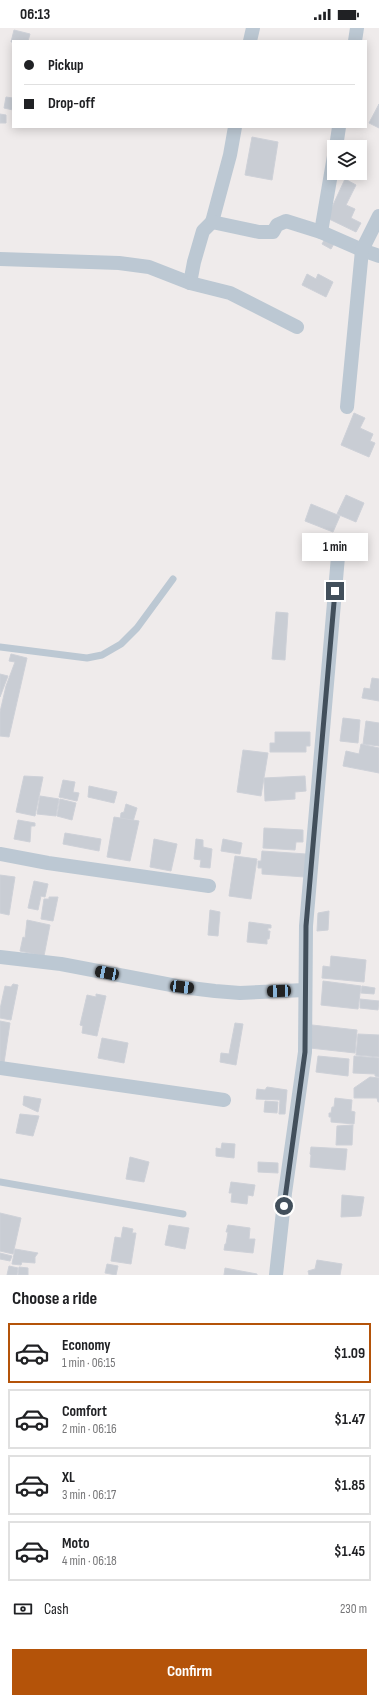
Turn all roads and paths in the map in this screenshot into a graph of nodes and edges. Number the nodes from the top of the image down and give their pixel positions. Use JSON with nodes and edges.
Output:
{"nodes":[{"id":1,"x":253,"y":28,"type":"edge"},
{"id":2,"x":357,"y":28,"type":"edge"},
{"id":3,"x":250,"y":40,"type":"edge"},
{"id":4,"x":355,"y":40,"type":"edge"},
{"id":5,"x":235,"y":128,"type":"edge"},
{"id":6,"x":339,"y":128,"type":"edge"},
{"id":7,"x":337,"y":140,"type":"edge"},
{"id":8,"x":330,"y":180,"type":"edge"},
{"id":9,"x":379,"y":216,"type":"edge"},
{"id":10,"x":212,"y":222,"type":"junction"},
{"id":11,"x":321,"y":232,"type":"junction"},
{"id":12,"x":362,"y":250,"type":"junction"},
{"id":13,"x":379,"y":256,"type":"edge"},
{"id":14,"x":0,"y":259,"type":"edge"},
{"id":15,"x":190,"y":283,"type":"junction"},
{"id":16,"x":297,"y":327,"type":"dead end"},
{"id":17,"x":347,"y":407,"type":"dead end"},
{"id":18,"x":339,"y":545,"type":"dead end"},
{"id":19,"x":173,"y":579,"type":"dead end"},
{"id":20,"x":0,"y":647,"type":"edge"},
{"id":21,"x":0,"y":854,"type":"edge"},
{"id":22,"x":209,"y":886,"type":"dead end"},
{"id":23,"x":0,"y":957,"type":"edge"},
{"id":24,"x":306,"y":990,"type":"junction"},
{"id":25,"x":0,"y":1068,"type":"edge"},
{"id":26,"x":224,"y":1100,"type":"dead end"},
{"id":27,"x":0,"y":1182,"type":"edge"},
{"id":28,"x":183,"y":1214,"type":"dead end"},
{"id":29,"x":276,"y":1275,"type":"edge"}],
"edges":[{"from":1,"to":3,"type":"street"},
{"from":2,"to":4,"type":"street"},
{"from":5,"to":10,"type":"street"},
{"from":6,"to":7,"type":"street"},
{"from":8,"to":11,"type":"street"},
{"from":9,"to":12,"type":"street"},
{"from":10,"to":11,"type":"street"},
{"from":10,"to":15,"type":"street"},
{"from":11,"to":12,"type":"street"},
{"from":12,"to":13,"type":"street"},
{"from":12,"to":17,"type":"street"},
{"from":14,"to":15,"type":"street"},
{"from":15,"to":16,"type":"street"},
{"from":18,"to":24,"type":"street"},
{"from":19,"to":20,"type":"lane"},
{"from":21,"to":22,"type":"street"},
{"from":23,"to":24,"type":"street"},
{"from":24,"to":29,"type":"street"},
{"from":25,"to":26,"type":"street"},
{"from":27,"to":28,"type":"lane"}]}
